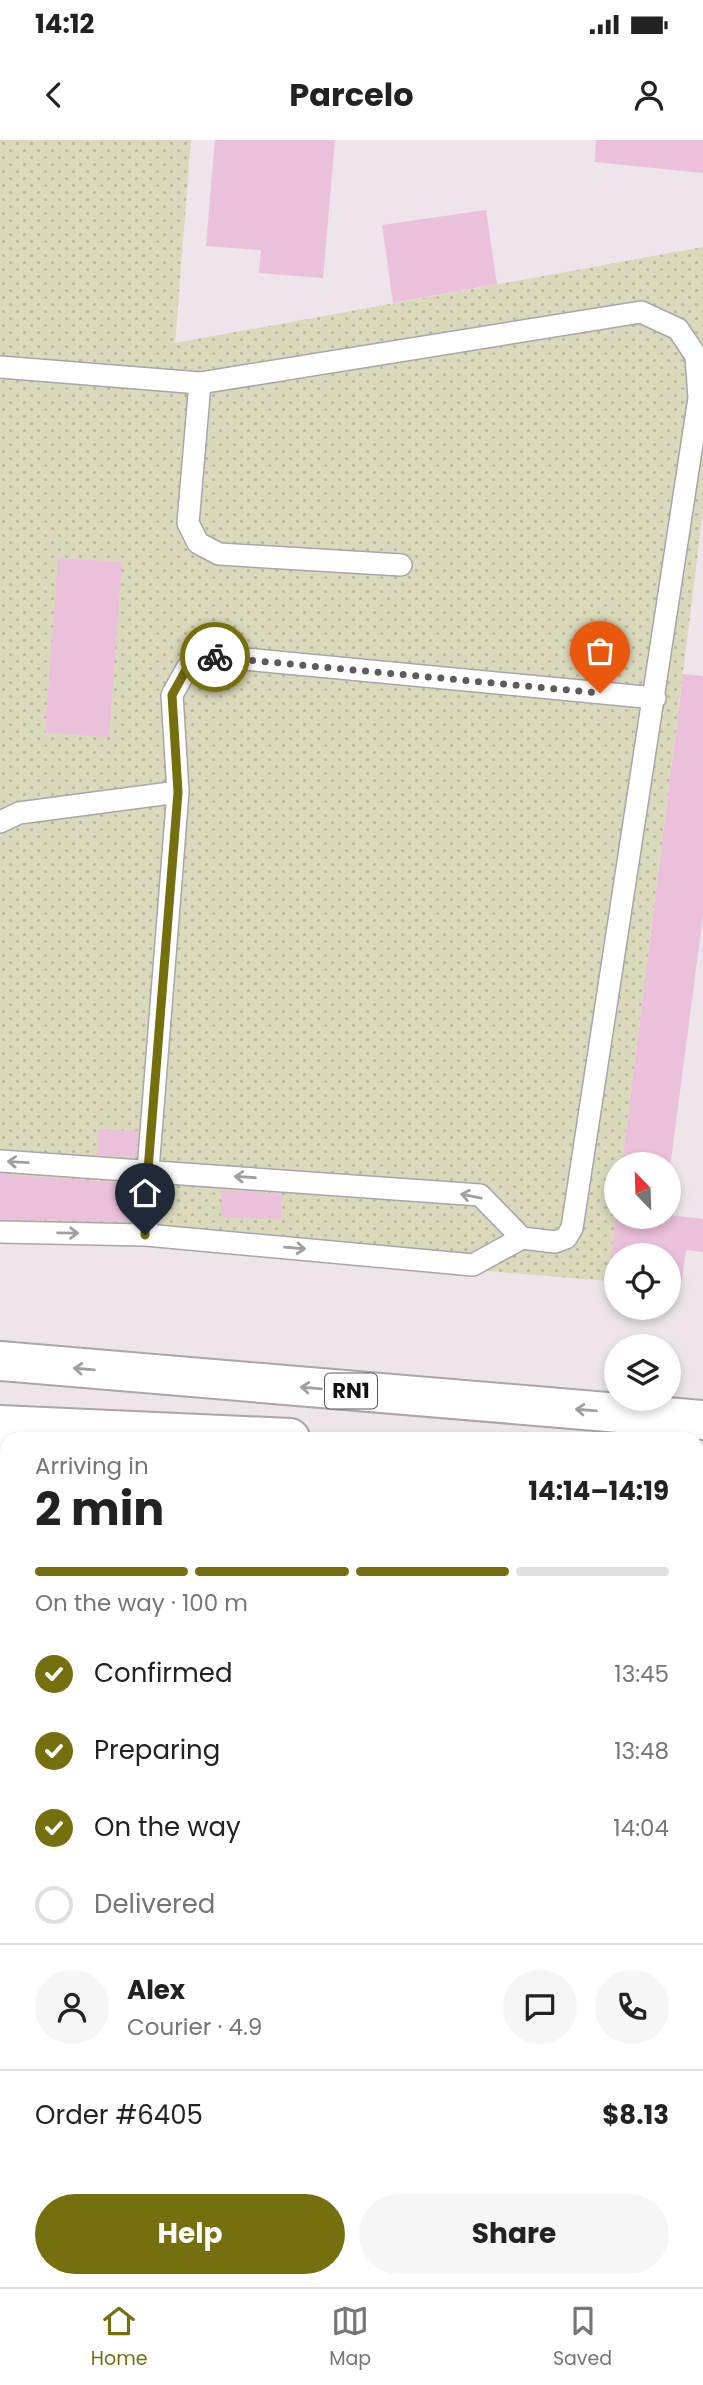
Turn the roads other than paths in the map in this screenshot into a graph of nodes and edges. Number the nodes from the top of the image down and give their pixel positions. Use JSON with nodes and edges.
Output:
{"nodes":[{"id":1,"x":0,"y":367,"type":"edge"},
{"id":2,"x":200,"y":383,"type":"junction"},
{"id":3,"x":401,"y":565,"type":"dead end"},
{"id":4,"x":655,"y":698,"type":"junction"},
{"id":5,"x":178,"y":792,"type":"junction"},
{"id":6,"x":0,"y":822,"type":"edge"},
{"id":7,"x":0,"y":1161,"type":"edge"},
{"id":8,"x":148,"y":1170,"type":"junction"},
{"id":9,"x":0,"y":1231,"type":"edge"},
{"id":10,"x":145,"y":1235,"type":"junction"},
{"id":11,"x":522,"y":1238,"type":"junction"},
{"id":12,"x":0,"y":1361,"type":"edge"},
{"id":13,"x":703,"y":1420,"type":"edge"},
{"id":14,"x":0,"y":1425,"type":"edge"},
{"id":15,"x":156,"y":1432,"type":"edge"}],
"edges":[{"from":1,"to":2,"type":"lane"},
{"from":2,"to":3,"type":"lane"},
{"from":2,"to":4,"type":"lane"},
{"from":4,"to":5,"type":"lane"},
{"from":4,"to":11,"type":"lane"},
{"from":5,"to":6,"type":"lane"},
{"from":5,"to":8,"type":"lane"},
{"from":8,"to":7,"type":"lane","one_way":true},
{"from":8,"to":10,"type":"lane"},
{"from":11,"to":8,"type":"lane","one_way":true},
{"from":9,"to":10,"type":"lane","one_way":true},
{"from":10,"to":11,"type":"lane","one_way":true},
{"from":13,"to":12,"type":"main road","number":"RN1","one_way":true},
{"from":14,"to":15,"type":"main road"}]}
